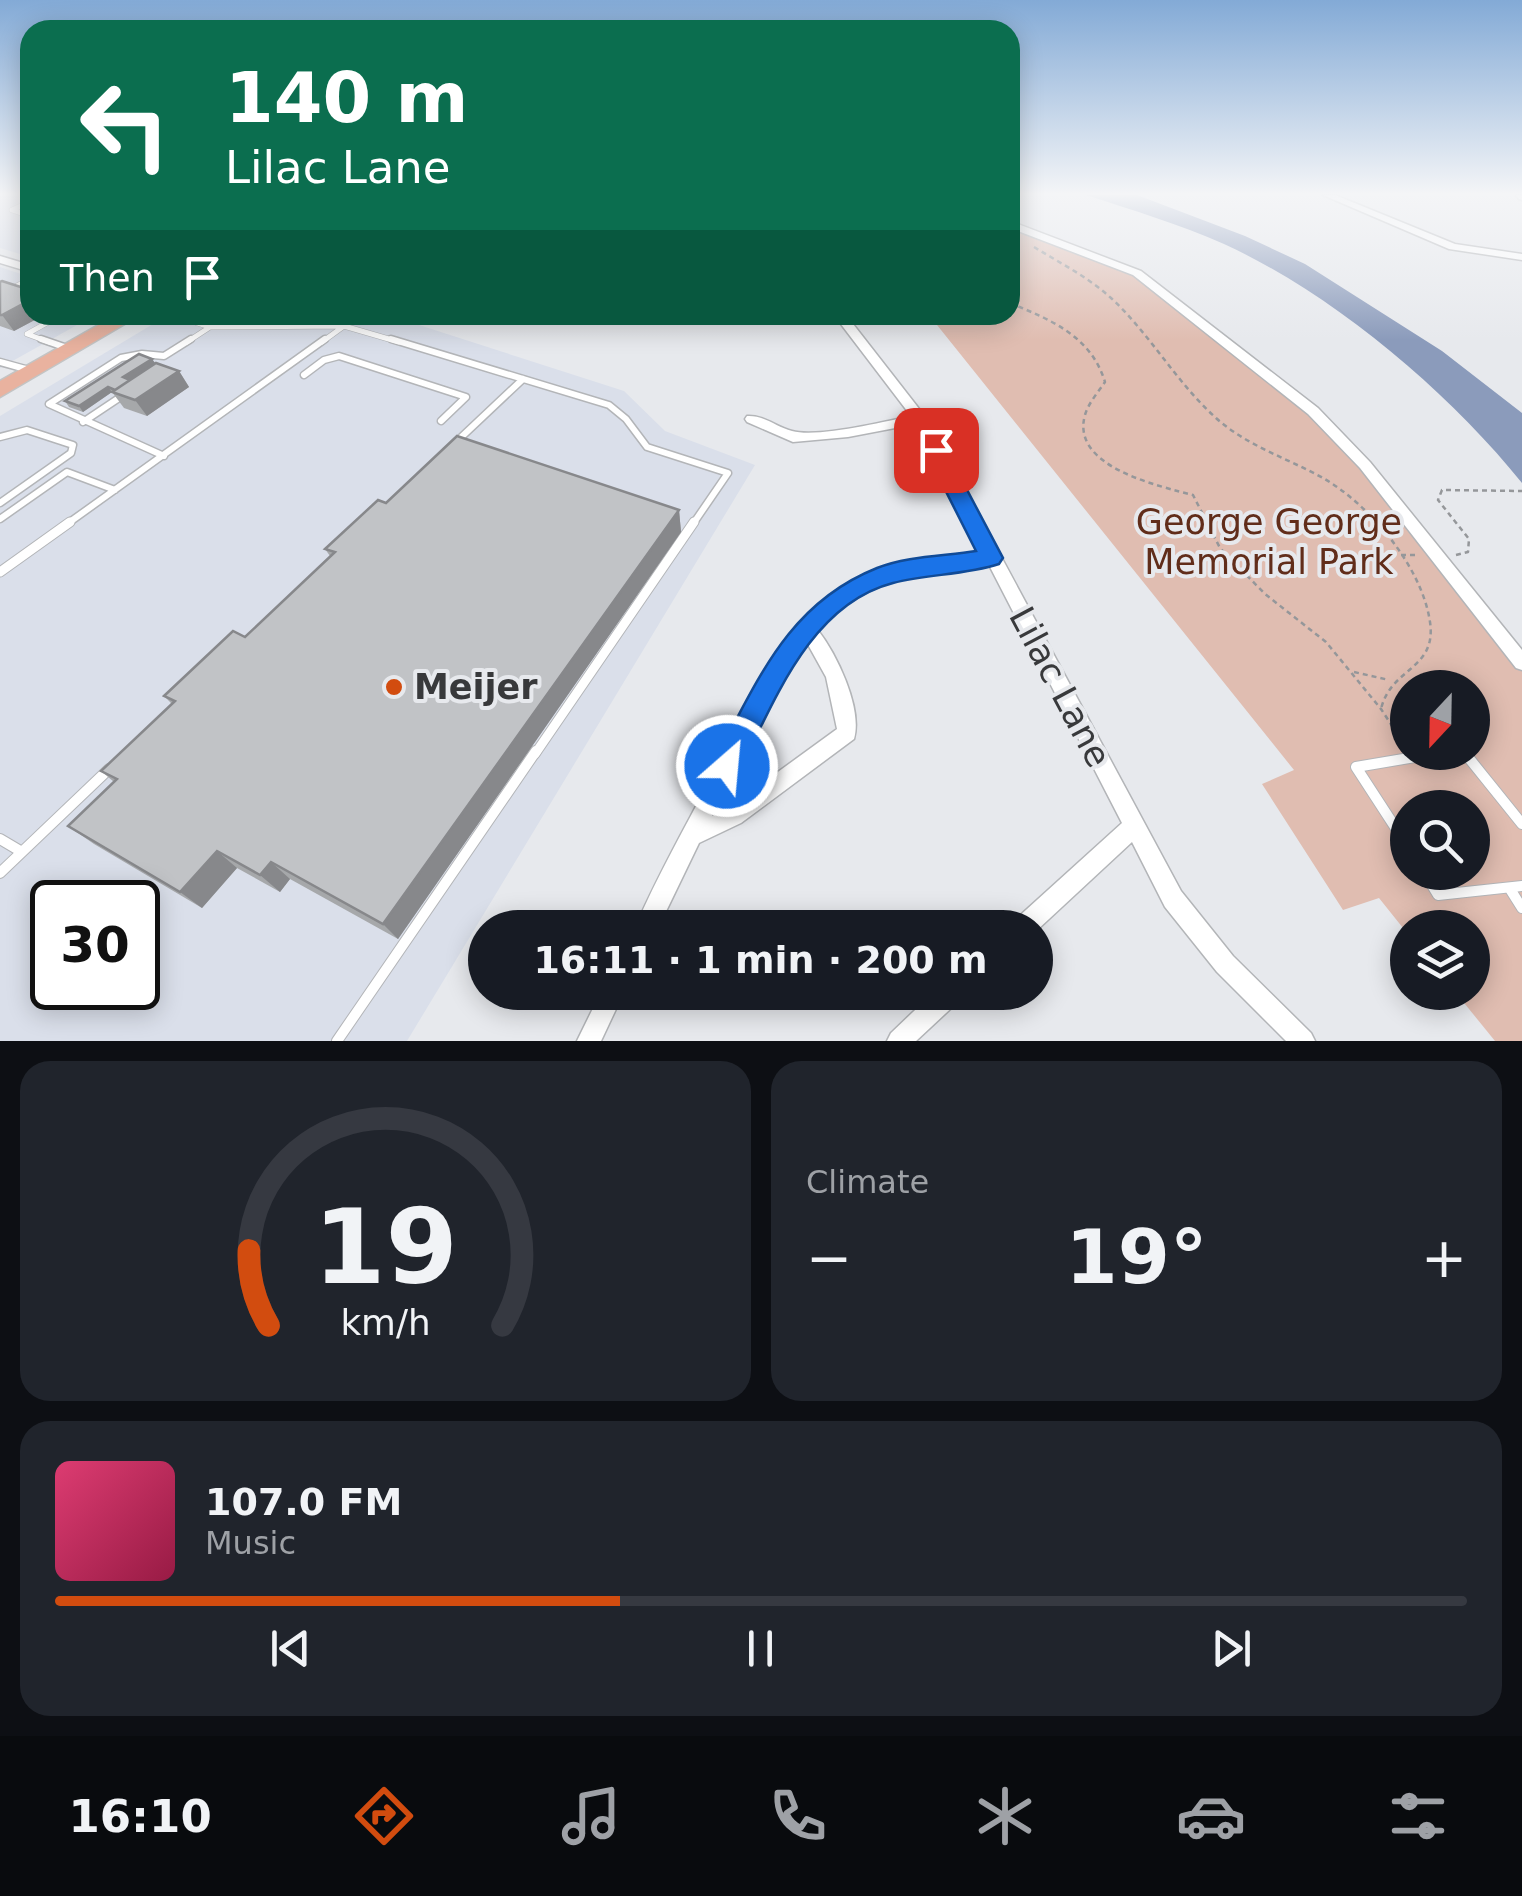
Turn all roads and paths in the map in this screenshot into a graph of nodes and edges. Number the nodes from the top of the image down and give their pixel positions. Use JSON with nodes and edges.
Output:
{"nodes":[{"id":1,"x":1029,"y":244,"type":"dead end"},
{"id":2,"x":1063,"y":244,"type":"edge"},
{"id":3,"x":1445,"y":244,"type":"edge"},
{"id":4,"x":1522,"y":257,"type":"edge"},
{"id":5,"x":0,"y":285,"type":"edge"},
{"id":6,"x":20,"y":285,"type":"edge"},
{"id":7,"x":12,"y":289,"type":"junction"},
{"id":8,"x":20,"y":292,"type":"edge"},
{"id":9,"x":0,"y":295,"type":"edge"},
{"id":10,"x":1020,"y":308,"type":"edge"},
{"id":11,"x":43,"y":325,"type":"edge"},
{"id":12,"x":112,"y":325,"type":"edge"},
{"id":13,"x":203,"y":325,"type":"edge"},
{"id":14,"x":848,"y":325,"type":"edge"},
{"id":15,"x":344,"y":326,"type":"junction"},
{"id":16,"x":210,"y":327,"type":"junction"},
{"id":17,"x":70,"y":349,"type":"junction"},
{"id":18,"x":164,"y":356,"type":"junction"},
{"id":19,"x":0,"y":362,"type":"edge"},
{"id":20,"x":111,"y":364,"type":"junction"},
{"id":21,"x":162,"y":369,"type":"edge"},
{"id":22,"x":126,"y":370,"type":"edge"},
{"id":23,"x":33,"y":371,"type":"junction"},
{"id":24,"x":100,"y":371,"type":"junction"},
{"id":25,"x":304,"y":375,"type":"dead end"},
{"id":26,"x":116,"y":377,"type":"edge"},
{"id":27,"x":88,"y":378,"type":"junction"},
{"id":28,"x":523,"y":378,"type":"junction"},
{"id":29,"x":104,"y":384,"type":"edge"},
{"id":30,"x":78,"y":385,"type":"junction"},
{"id":31,"x":0,"y":390,"type":"edge"},
{"id":32,"x":94,"y":391,"type":"edge"},
{"id":33,"x":65,"y":393,"type":"junction"},
{"id":34,"x":108,"y":395,"type":"edge"},
{"id":35,"x":82,"y":399,"type":"edge"},
{"id":36,"x":94,"y":404,"type":"edge"},
{"id":37,"x":106,"y":407,"type":"junction"},
{"id":38,"x":752,"y":419,"type":"dead end"},
{"id":39,"x":920,"y":420,"type":"junction"},
{"id":40,"x":441,"y":421,"type":"dead end"},
{"id":41,"x":83,"y":422,"type":"junction"},
{"id":42,"x":0,"y":437,"type":"edge"},
{"id":43,"x":164,"y":456,"type":"junction"},
{"id":44,"x":442,"y":456,"type":"edge"},
{"id":45,"x":115,"y":490,"type":"junction"},
{"id":46,"x":1522,"y":491,"type":"edge"},
{"id":47,"x":0,"y":503,"type":"edge"},
{"id":48,"x":0,"y":518,"type":"edge"},
{"id":49,"x":1434,"y":554,"type":"junction"},
{"id":50,"x":991,"y":558,"type":"junction"},
{"id":51,"x":1,"y":569,"type":"edge"},
{"id":52,"x":806,"y":628,"type":"junction"},
{"id":53,"x":1522,"y":662,"type":"edge"},
{"id":54,"x":1406,"y":670,"type":"edge"},
{"id":55,"x":1350,"y":671,"type":"junction"},
{"id":56,"x":1390,"y":680,"type":"edge"},
{"id":57,"x":1390,"y":682,"type":"edge"},
{"id":58,"x":1381,"y":709,"type":"junction"},
{"id":59,"x":1390,"y":722,"type":"edge"},
{"id":60,"x":121,"y":758,"type":"edge"},
{"id":61,"x":1390,"y":761,"type":"edge"},
{"id":62,"x":1478,"y":770,"type":"edge"},
{"id":63,"x":1390,"y":820,"type":"edge"},
{"id":64,"x":1522,"y":824,"type":"edge"},
{"id":65,"x":1134,"y":826,"type":"junction"},
{"id":66,"x":692,"y":836,"type":"junction"},
{"id":67,"x":0,"y":838,"type":"edge"},
{"id":68,"x":22,"y":852,"type":"junction"},
{"id":69,"x":0,"y":873,"type":"edge"},
{"id":70,"x":1516,"y":888,"type":"edge"},
{"id":71,"x":1434,"y":890,"type":"edge"},
{"id":72,"x":1522,"y":908,"type":"edge"},
{"id":73,"x":655,"y":910,"type":"edge"},
{"id":74,"x":1043,"y":910,"type":"edge"},
{"id":75,"x":605,"y":1010,"type":"edge"},
{"id":76,"x":933,"y":1010,"type":"edge"},
{"id":77,"x":337,"y":1041,"type":"edge"},
{"id":78,"x":589,"y":1041,"type":"edge"},
{"id":79,"x":899,"y":1041,"type":"edge"},
{"id":80,"x":1303,"y":1041,"type":"edge"}],
"edges":[{"from":1,"to":54,"type":"path"},
{"from":2,"to":49,"type":"street"},
{"from":3,"to":4,"type":"street"},
{"from":5,"to":7,"type":"lane"},
{"from":6,"to":7,"type":"lane"},
{"from":7,"to":8,"type":"lane"},
{"from":7,"to":9,"type":"lane"},
{"from":10,"to":55,"type":"path"},
{"from":11,"to":17,"type":"lane"},
{"from":12,"to":17,"type":"main road"},
{"from":13,"to":16,"type":"lane"},
{"from":14,"to":39,"type":"street","name":"Lilac Lane"},
{"from":15,"to":16,"type":"lane"},
{"from":15,"to":28,"type":"lane"},
{"from":15,"to":43,"type":"lane"},
{"from":16,"to":18,"type":"lane"},
{"from":17,"to":23,"type":"main road"},
{"from":18,"to":20,"type":"lane"},
{"from":18,"to":21,"type":"lane"},
{"from":19,"to":23,"type":"lane"},
{"from":20,"to":22,"type":"lane"},
{"from":20,"to":24,"type":"lane"},
{"from":23,"to":31,"type":"main road"},
{"from":24,"to":26,"type":"lane"},
{"from":24,"to":27,"type":"lane"},
{"from":25,"to":40,"type":"lane"},
{"from":27,"to":29,"type":"lane"},
{"from":27,"to":30,"type":"lane"},
{"from":28,"to":44,"type":"lane"},
{"from":28,"to":77,"type":"lane"},
{"from":30,"to":32,"type":"lane"},
{"from":30,"to":33,"type":"lane"},
{"from":33,"to":35,"type":"lane"},
{"from":33,"to":41,"type":"lane"},
{"from":34,"to":37,"type":"lane"},
{"from":36,"to":37,"type":"lane"},
{"from":37,"to":41,"type":"lane"},
{"from":38,"to":39,"type":"street"},
{"from":39,"to":50,"type":"street","name":"Lilac Lane"},
{"from":41,"to":43,"type":"lane"},
{"from":42,"to":47,"type":"lane"},
{"from":43,"to":45,"type":"lane"},
{"from":45,"to":48,"type":"lane"},
{"from":45,"to":51,"type":"lane"},
{"from":46,"to":49,"type":"path"},
{"from":49,"to":53,"type":"street"},
{"from":50,"to":52,"type":"street"},
{"from":50,"to":65,"type":"street","name":"Lilac Lane"},
{"from":52,"to":66,"type":"street"},
{"from":52,"to":66,"type":"street"},
{"from":55,"to":56,"type":"path"},
{"from":55,"to":58,"type":"path"},
{"from":57,"to":58,"type":"path"},
{"from":58,"to":59,"type":"path"},
{"from":60,"to":68,"type":"lane"},
{"from":61,"to":63,"type":"lane"},
{"from":62,"to":64,"type":"lane"},
{"from":65,"to":74,"type":"street"},
{"from":65,"to":80,"type":"street","name":"Lilac Lane"},
{"from":66,"to":73,"type":"street"},
{"from":67,"to":68,"type":"lane"},
{"from":68,"to":69,"type":"lane"},
{"from":70,"to":71,"type":"lane"},
{"from":70,"to":72,"type":"lane"},
{"from":75,"to":78,"type":"street"},
{"from":76,"to":79,"type":"street"}]}
